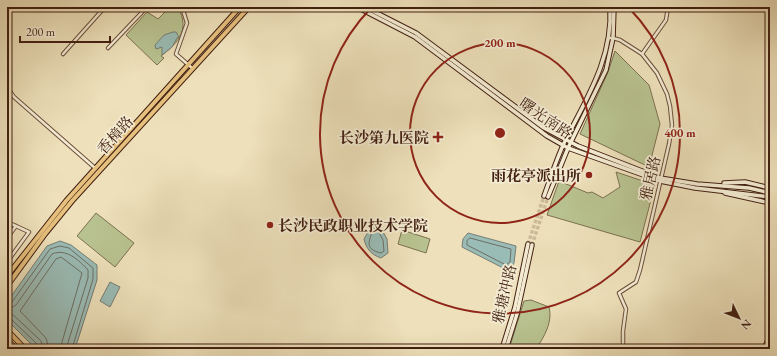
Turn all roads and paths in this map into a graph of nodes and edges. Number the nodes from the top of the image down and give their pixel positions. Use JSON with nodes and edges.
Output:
{"nodes":[{"id":1,"x":105,"y":7,"type":"edge"},
{"id":2,"x":147,"y":7,"type":"edge"},
{"id":3,"x":182,"y":7,"type":"edge"},
{"id":4,"x":248,"y":7,"type":"edge"},
{"id":5,"x":357,"y":7,"type":"edge"},
{"id":6,"x":365,"y":7,"type":"edge"},
{"id":7,"x":610,"y":7,"type":"edge"},
{"id":8,"x":614,"y":7,"type":"edge"},
{"id":9,"x":668,"y":7,"type":"edge"},
{"id":10,"x":238,"y":8,"type":"edge"},
{"id":11,"x":611,"y":38,"type":"junction"},
{"id":12,"x":108,"y":48,"type":"dead end"},
{"id":13,"x":63,"y":54,"type":"dead end"},
{"id":14,"x":642,"y":54,"type":"junction"},
{"id":15,"x":188,"y":64,"type":"junction"},
{"id":16,"x":192,"y":68,"type":"junction"},
{"id":17,"x":7,"y":87,"type":"edge"},
{"id":18,"x":566,"y":140,"type":"junction"},
{"id":19,"x":570,"y":142,"type":"junction"},
{"id":20,"x":563,"y":145,"type":"junction"},
{"id":21,"x":568,"y":148,"type":"junction"},
{"id":22,"x":95,"y":168,"type":"junction"},
{"id":23,"x":660,"y":179,"type":"junction"},
{"id":24,"x":713,"y":184,"type":"junction"},
{"id":25,"x":770,"y":188,"type":"edge"},
{"id":26,"x":712,"y":190,"type":"junction"},
{"id":27,"x":770,"y":193,"type":"edge"},
{"id":28,"x":770,"y":197,"type":"edge"},
{"id":29,"x":770,"y":203,"type":"edge"},
{"id":30,"x":7,"y":223,"type":"edge"},
{"id":31,"x":16,"y":226,"type":"junction"},
{"id":32,"x":7,"y":238,"type":"edge"},
{"id":33,"x":7,"y":261,"type":"edge"},
{"id":34,"x":14,"y":266,"type":"junction"},
{"id":35,"x":7,"y":276,"type":"edge"},
{"id":36,"x":7,"y":286,"type":"edge"},
{"id":37,"x":7,"y":330,"type":"edge"},
{"id":38,"x":770,"y":335,"type":"edge"},
{"id":39,"x":7,"y":340,"type":"edge"},
{"id":40,"x":770,"y":344,"type":"edge"},
{"id":41,"x":16,"y":349,"type":"edge"},
{"id":42,"x":25,"y":349,"type":"edge"},
{"id":43,"x":502,"y":349,"type":"edge"},
{"id":44,"x":506,"y":349,"type":"edge"},
{"id":45,"x":623,"y":349,"type":"edge"},
{"id":46,"x":764,"y":349,"type":"edge"},
{"id":47,"x":768,"y":349,"type":"edge"}],
"edges":[{"from":1,"to":13,"type":"street"},
{"from":2,"to":12,"type":"street"},
{"from":3,"to":15,"type":"street"},
{"from":4,"to":16,"type":"main road","name":"香樟路"},
{"from":5,"to":20,"type":"main road","name":"曙光南路"},
{"from":6,"to":18,"type":"main road","name":"曙光南路"},
{"from":7,"to":11,"type":"main road"},
{"from":8,"to":11,"type":"main road"},
{"from":9,"to":14,"type":"street"},
{"from":10,"to":15,"type":"main road","name":"香樟路"},
{"from":11,"to":14,"type":"street","name":"雅居路"},
{"from":11,"to":18,"type":"main road"},
{"from":11,"to":19,"type":"main road"},
{"from":14,"to":23,"type":"street","name":"雅居路"},
{"from":15,"to":16,"type":"street"},
{"from":15,"to":22,"type":"main road","name":"香樟路"},
{"from":16,"to":36,"type":"main road","name":"香樟路"},
{"from":17,"to":22,"type":"street"},
{"from":18,"to":19,"type":"main road","name":"曙光南路"},
{"from":18,"to":20,"type":"main road"},
{"from":19,"to":21,"type":"main road"},
{"from":19,"to":23,"type":"main road","name":"曙光南路"},
{"from":20,"to":21,"type":"main road","name":"曙光南路"},
{"from":20,"to":21,"type":"main road"},
{"from":21,"to":23,"type":"main road","name":"曙光南路"},
{"from":22,"to":34,"type":"main road","name":"香樟路"},
{"from":23,"to":24,"type":"main road","name":"曙光南路"},
{"from":23,"to":26,"type":"main road","name":"曙光南路"},
{"from":23,"to":45,"type":"street","name":"雅居路"},
{"from":24,"to":25,"type":"main road"},
{"from":24,"to":27,"type":"main road","name":"曙光南路"},
{"from":26,"to":28,"type":"main road","name":"曙光南路"},
{"from":26,"to":29,"type":"main road"},
{"from":30,"to":31,"type":"street"},
{"from":31,"to":32,"type":"street"},
{"from":31,"to":33,"type":"street"},
{"from":33,"to":34,"type":"street"},
{"from":34,"to":35,"type":"main road","name":"香樟路"},
{"from":37,"to":42,"type":"main road"},
{"from":38,"to":46,"type":"main road"},
{"from":39,"to":41,"type":"main road"},
{"from":40,"to":47,"type":"highway"},
{"from":43,"to":44,"type":"main road","name":"雅塘冲路"}]}
